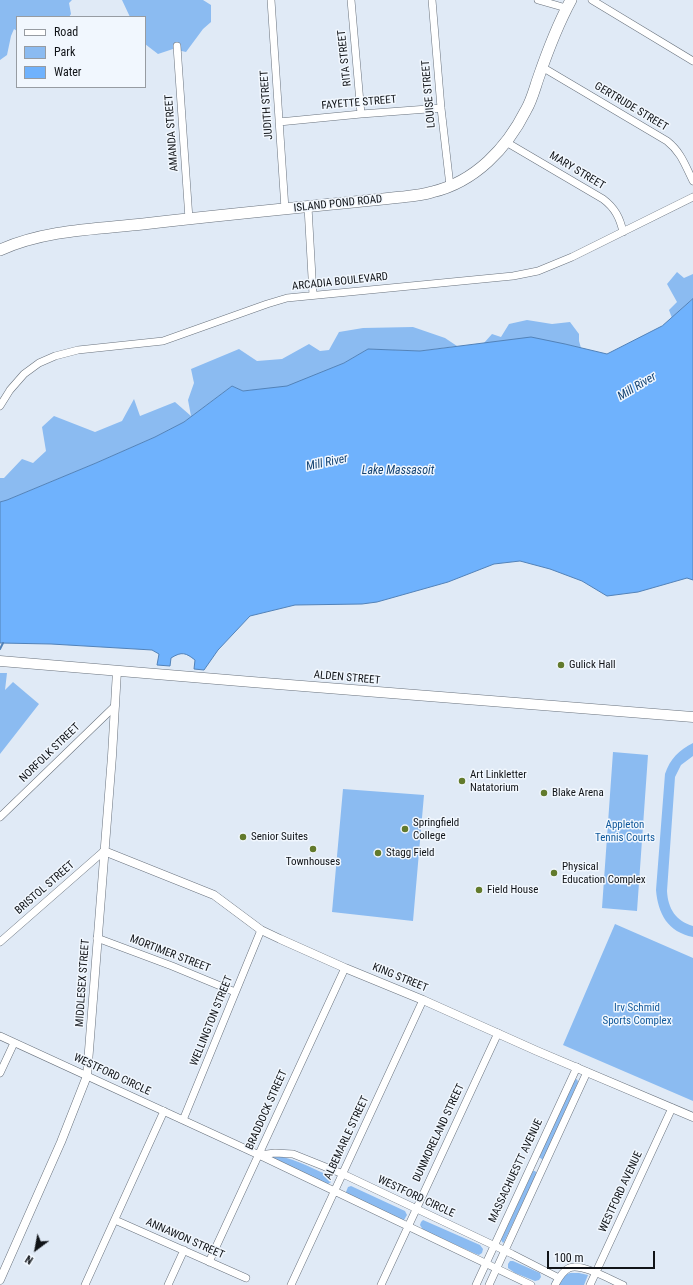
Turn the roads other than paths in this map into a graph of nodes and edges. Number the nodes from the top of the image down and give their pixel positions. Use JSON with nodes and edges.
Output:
{"nodes":[{"id":1,"x":271,"y":0,"type":"edge"},
{"id":2,"x":351,"y":0,"type":"edge"},
{"id":3,"x":432,"y":0,"type":"edge"},
{"id":4,"x":538,"y":0,"type":"edge"},
{"id":5,"x":592,"y":0,"type":"edge"},
{"id":6,"x":569,"y":4,"type":"edge"},
{"id":7,"x":177,"y":46,"type":"dead end"},
{"id":8,"x":693,"y":61,"type":"edge"},
{"id":9,"x":542,"y":67,"type":"junction"},
{"id":10,"x":441,"y":108,"type":"junction"},
{"id":11,"x":361,"y":114,"type":"junction"},
{"id":12,"x":279,"y":122,"type":"junction"},
{"id":13,"x":506,"y":142,"type":"junction"},
{"id":14,"x":693,"y":181,"type":"edge"},
{"id":15,"x":450,"y":186,"type":"junction"},
{"id":16,"x":693,"y":197,"type":"edge"},
{"id":17,"x":308,"y":207,"type":"junction"},
{"id":18,"x":285,"y":209,"type":"junction"},
{"id":19,"x":189,"y":219,"type":"junction"},
{"id":20,"x":623,"y":232,"type":"junction"},
{"id":21,"x":0,"y":250,"type":"edge"},
{"id":22,"x":313,"y":295,"type":"junction"},
{"id":23,"x":0,"y":406,"type":"edge"},
{"id":24,"x":0,"y":661,"type":"edge"},
{"id":25,"x":117,"y":671,"type":"junction"},
{"id":26,"x":115,"y":706,"type":"junction"},
{"id":27,"x":693,"y":717,"type":"edge"},
{"id":28,"x":0,"y":817,"type":"edge"},
{"id":29,"x":104,"y":851,"type":"junction"},
{"id":30,"x":261,"y":930,"type":"junction"},
{"id":31,"x":97,"y":938,"type":"junction"},
{"id":32,"x":0,"y":942,"type":"edge"},
{"id":33,"x":345,"y":968,"type":"junction"},
{"id":34,"x":235,"y":992,"type":"junction"},
{"id":35,"x":423,"y":1000,"type":"junction"},
{"id":36,"x":498,"y":1033,"type":"junction"},
{"id":37,"x":0,"y":1036,"type":"edge"},
{"id":38,"x":14,"y":1043,"type":"junction"},
{"id":39,"x":577,"y":1067,"type":"junction"},
{"id":40,"x":588,"y":1072,"type":"junction"},
{"id":41,"x":0,"y":1073,"type":"edge"},
{"id":42,"x":88,"y":1076,"type":"junction"},
{"id":43,"x":672,"y":1108,"type":"junction"},
{"id":44,"x":164,"y":1111,"type":"junction"},
{"id":45,"x":693,"y":1117,"type":"edge"},
{"id":46,"x":183,"y":1120,"type":"junction"},
{"id":47,"x":259,"y":1155,"type":"junction"},
{"id":48,"x":532,"y":1163,"type":"junction"},
{"id":49,"x":543,"y":1168,"type":"junction"},
{"id":50,"x":343,"y":1174,"type":"junction"},
{"id":51,"x":334,"y":1191,"type":"junction"},
{"id":52,"x":416,"y":1209,"type":"junction"},
{"id":53,"x":115,"y":1220,"type":"junction"},
{"id":54,"x":408,"y":1226,"type":"junction"},
{"id":55,"x":494,"y":1245,"type":"junction"},
{"id":56,"x":184,"y":1250,"type":"junction"},
{"id":57,"x":505,"y":1250,"type":"junction"},
{"id":58,"x":209,"y":1262,"type":"junction"},
{"id":59,"x":486,"y":1263,"type":"junction"},
{"id":60,"x":497,"y":1268,"type":"junction"},
{"id":61,"x":596,"y":1273,"type":"junction"},
{"id":62,"x":246,"y":1278,"type":"dead end"},
{"id":63,"x":0,"y":1280,"type":"edge"},
{"id":64,"x":557,"y":1282,"type":"edge"},
{"id":65,"x":85,"y":1285,"type":"edge"},
{"id":66,"x":168,"y":1285,"type":"edge"},
{"id":67,"x":291,"y":1285,"type":"edge"},
{"id":68,"x":381,"y":1285,"type":"edge"},
{"id":69,"x":476,"y":1285,"type":"edge"},
{"id":70,"x":489,"y":1285,"type":"edge"},
{"id":71,"x":531,"y":1285,"type":"edge"},
{"id":72,"x":590,"y":1285,"type":"edge"},
{"id":73,"x":623,"y":1285,"type":"edge"}],
"edges":[{"from":1,"to":12,"type":"street","name":"JUDITH STREET"},
{"from":2,"to":11,"type":"street","name":"RITA STREET"},
{"from":3,"to":10,"type":"street","name":"LOUISE STREET"},
{"from":4,"to":6,"type":"street"},
{"from":5,"to":8,"type":"street"},
{"from":6,"to":9,"type":"main road","name":"ISLAND POND ROAD"},
{"from":7,"to":19,"type":"street","name":"AMANDA STREET"},
{"from":9,"to":13,"type":"main road","name":"ISLAND POND ROAD"},
{"from":9,"to":14,"type":"street","name":"GERTRUDE STREET"},
{"from":10,"to":11,"type":"street","name":"FAYETTE STREET"},
{"from":10,"to":15,"type":"street","name":"LOUISE STREET"},
{"from":11,"to":12,"type":"street","name":"FAYETTE STREET"},
{"from":12,"to":18,"type":"street","name":"JUDITH STREET"},
{"from":13,"to":15,"type":"main road","name":"ISLAND POND ROAD"},
{"from":13,"to":20,"type":"street","name":"MARY STREET"},
{"from":15,"to":17,"type":"main road","name":"ISLAND POND ROAD"},
{"from":16,"to":20,"type":"street","name":"ARCADIA BOULEVARD"},
{"from":17,"to":18,"type":"main road","name":"ISLAND POND ROAD"},
{"from":17,"to":22,"type":"street"},
{"from":18,"to":19,"type":"main road","name":"ISLAND POND ROAD"},
{"from":19,"to":21,"type":"main road","name":"ISLAND POND ROAD"},
{"from":20,"to":22,"type":"street","name":"ARCADIA BOULEVARD"},
{"from":22,"to":23,"type":"street","name":"ARCADIA BOULEVARD"},
{"from":24,"to":25,"type":"main road","name":"ALDEN STREET"},
{"from":25,"to":26,"type":"street","name":"MIDDLESEX STREET"},
{"from":25,"to":27,"type":"main road","name":"ALDEN STREET"},
{"from":26,"to":28,"type":"street","name":"NORFOLK STREET"},
{"from":26,"to":29,"type":"street","name":"MIDDLESEX STREET"},
{"from":29,"to":30,"type":"street","name":"KING STREET"},
{"from":29,"to":31,"type":"street","name":"MIDDLESEX STREET"},
{"from":29,"to":32,"type":"street","name":"BRISTOL STREET"},
{"from":30,"to":33,"type":"street","name":"KING STREET"},
{"from":30,"to":34,"type":"street","name":"WELLINGTON STREET"},
{"from":31,"to":34,"type":"street","name":"MORTIMER STREET"},
{"from":31,"to":42,"type":"street","name":"MIDDLESEX STREET"},
{"from":33,"to":35,"type":"street","name":"KING STREET"},
{"from":33,"to":47,"type":"street","name":"BRADDOCK STREET"},
{"from":34,"to":46,"type":"street","name":"WELLINGTON STREET"},
{"from":35,"to":36,"type":"street","name":"KING STREET"},
{"from":35,"to":50,"type":"street","name":"ALBEMARLE STREET"},
{"from":36,"to":39,"type":"street","name":"KING STREET"},
{"from":36,"to":52,"type":"street","name":"DUNMORELAND STREET"},
{"from":37,"to":38,"type":"street","name":"WESTFORD CIRCLE"},
{"from":38,"to":41,"type":"street"},
{"from":38,"to":42,"type":"street","name":"WESTFORD CIRCLE"},
{"from":39,"to":40,"type":"street","name":"KING STREET"},
{"from":39,"to":48,"type":"street","name":"MASSACHUESTT AVENUE"},
{"from":40,"to":43,"type":"street","name":"KING STREET"},
{"from":40,"to":49,"type":"street"},
{"from":42,"to":44,"type":"street","name":"WESTFORD CIRCLE"},
{"from":42,"to":63,"type":"street","name":"MIDDLESEX STREET"},
{"from":43,"to":45,"type":"street","name":"KING STREET"},
{"from":43,"to":61,"type":"street","name":"WESTFORD AVENUE"},
{"from":44,"to":46,"type":"street","name":"WESTFORD CIRCLE"},
{"from":44,"to":53,"type":"street"},
{"from":46,"to":47,"type":"street","name":"WESTFORD CIRCLE"},
{"from":47,"to":50,"type":"street","name":"WESTFORD CIRCLE"},
{"from":47,"to":51,"type":"street","name":"WESTFORD CIRCLE"},
{"from":47,"to":58,"type":"street","name":"BRADDOCK STREET"},
{"from":48,"to":49,"type":"street"},
{"from":48,"to":55,"type":"street","name":"MASSACHUESTT AVENUE"},
{"from":49,"to":57,"type":"street"},
{"from":50,"to":51,"type":"street","name":"ALBEMARLE STREET"},
{"from":50,"to":52,"type":"street","name":"WESTFORD CIRCLE"},
{"from":51,"to":54,"type":"street","name":"WESTFORD CIRCLE"},
{"from":51,"to":67,"type":"street","name":"ALBEMARLE STREET"},
{"from":52,"to":54,"type":"street","name":"DUNMORELAND STREET"},
{"from":52,"to":55,"type":"street","name":"WESTFORD CIRCLE"},
{"from":53,"to":56,"type":"street","name":"ANNAWON STREET"},
{"from":53,"to":65,"type":"street"},
{"from":54,"to":59,"type":"street","name":"WESTFORD CIRCLE"},
{"from":54,"to":68,"type":"street","name":"DUNMORELAND STREET"},
{"from":55,"to":57,"type":"street","name":"WESTFORD CIRCLE"},
{"from":55,"to":59,"type":"street","name":"MASSACHUESTT AVENUE"},
{"from":56,"to":58,"type":"street","name":"ANNAWON STREET"},
{"from":56,"to":66,"type":"street"},
{"from":57,"to":60,"type":"street"},
{"from":57,"to":64,"type":"street","name":"WESTFORD CIRCLE"},
{"from":58,"to":62,"type":"street","name":"ANNAWON STREET"},
{"from":59,"to":60,"type":"street","name":"WESTFORD CIRCLE"},
{"from":59,"to":69,"type":"street","name":"MASSACHUESTT AVENUE"},
{"from":60,"to":70,"type":"street"},
{"from":60,"to":71,"type":"street","name":"WESTFORD CIRCLE"},
{"from":61,"to":64,"type":"street"},
{"from":61,"to":72,"type":"street","name":"WESTFORD AVENUE"},
{"from":61,"to":73,"type":"street"}]}
